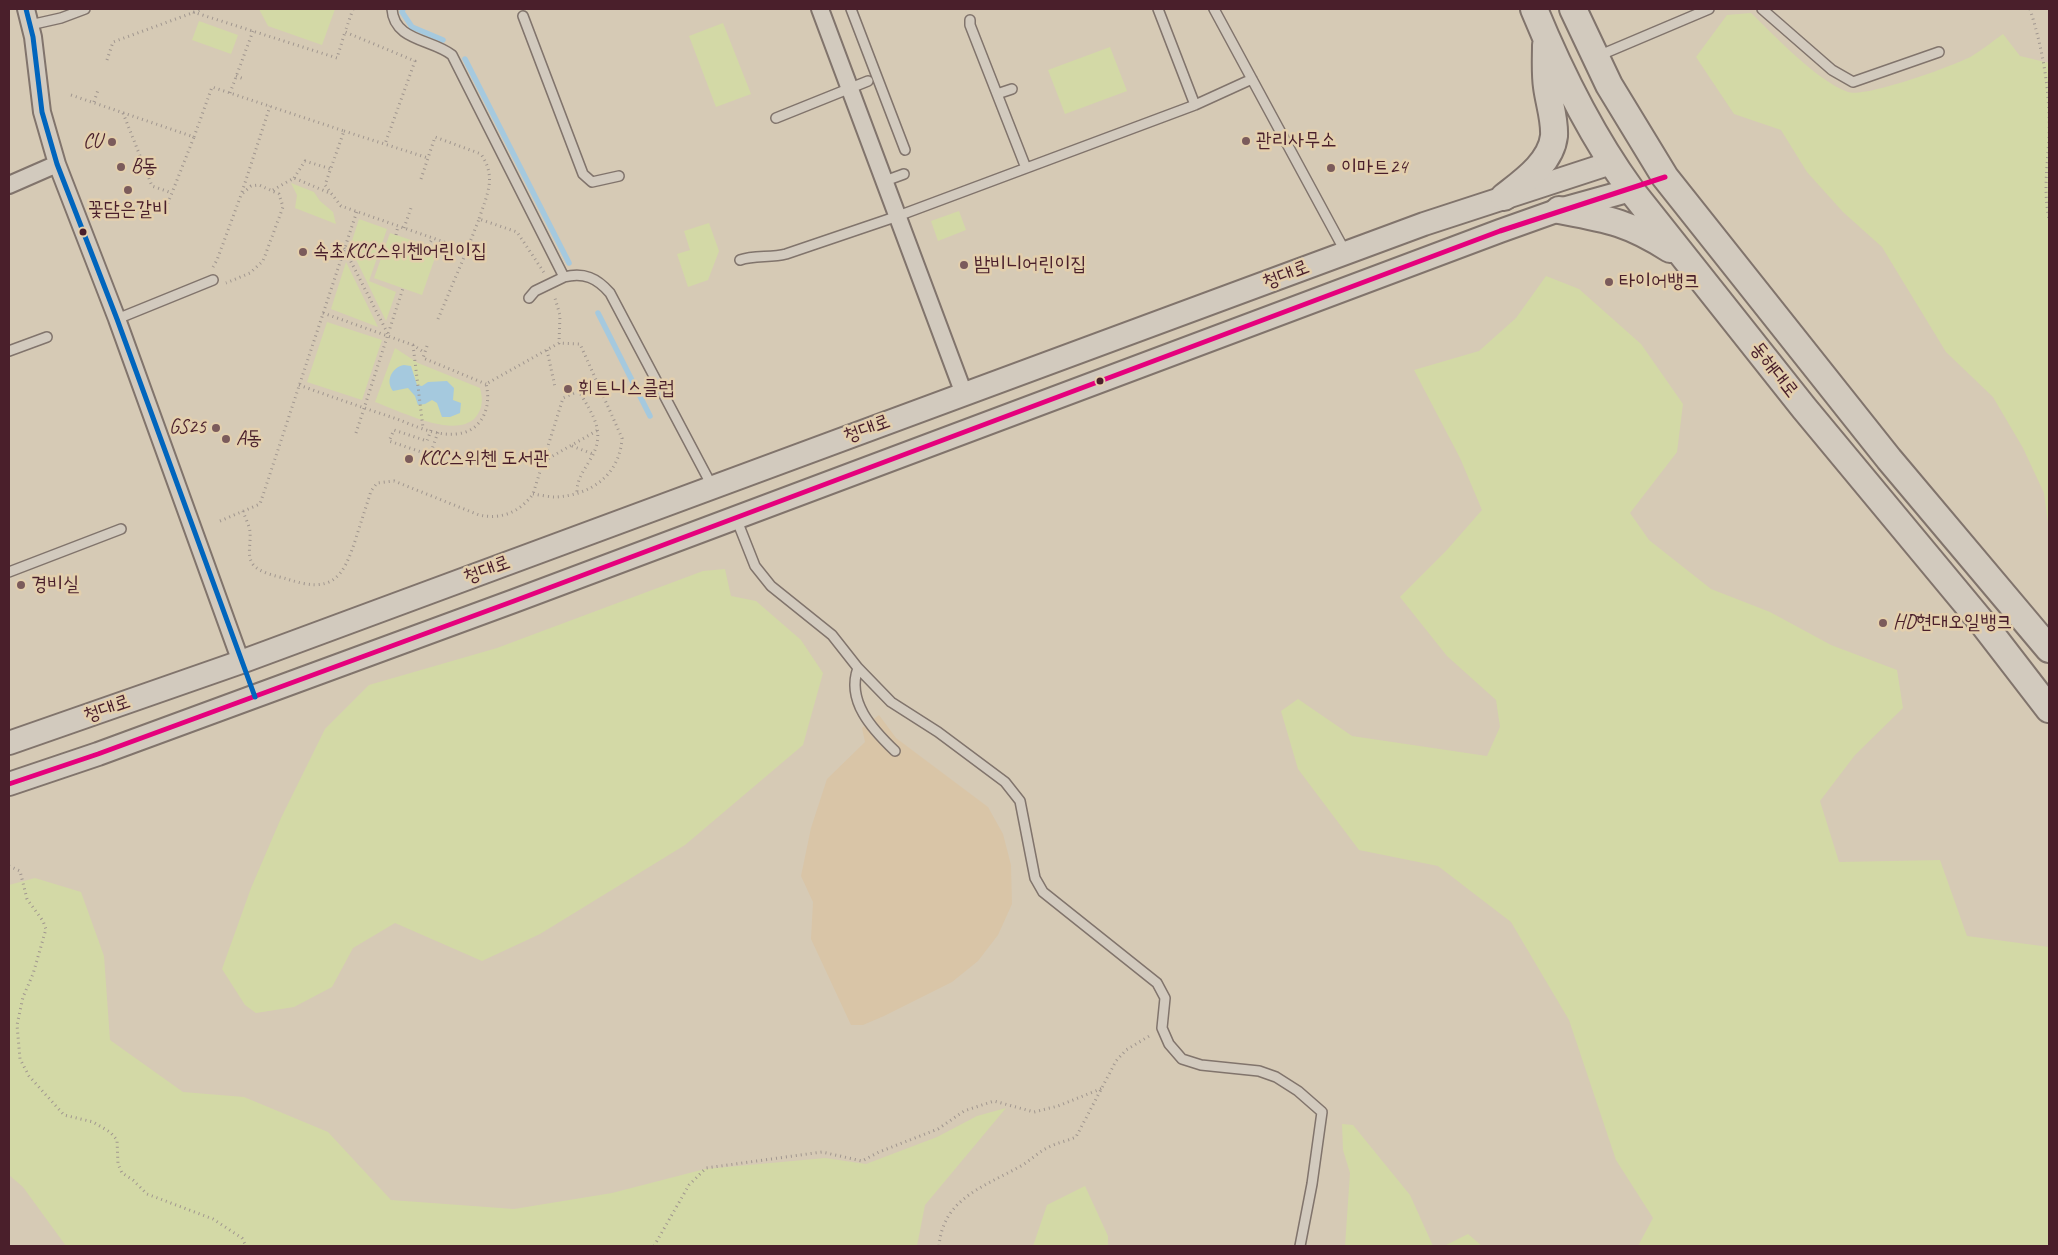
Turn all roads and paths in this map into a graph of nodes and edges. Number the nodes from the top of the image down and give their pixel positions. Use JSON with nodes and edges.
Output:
{"nodes":[{"id":1,"x":85,"y":9,"type":"edge"},
{"id":2,"x":203,"y":9,"type":"edge"},
{"id":3,"x":353,"y":9,"type":"edge"},
{"id":4,"x":392,"y":9,"type":"edge"},
{"id":5,"x":820,"y":9,"type":"edge"},
{"id":6,"x":851,"y":9,"type":"edge"},
{"id":7,"x":1158,"y":9,"type":"edge"},
{"id":8,"x":1214,"y":9,"type":"edge"},
{"id":9,"x":1534,"y":9,"type":"edge"},
{"id":10,"x":1573,"y":9,"type":"edge"},
{"id":11,"x":1709,"y":9,"type":"edge"},
{"id":12,"x":1762,"y":9,"type":"edge"},
{"id":13,"x":2030,"y":9,"type":"edge"},
{"id":14,"x":193,"y":12,"type":"junction"},
{"id":15,"x":523,"y":16,"type":"dead end"},
{"id":16,"x":28,"y":17,"type":"edge"},
{"id":17,"x":970,"y":20,"type":"dead end"},
{"id":18,"x":253,"y":31,"type":"junction"},
{"id":19,"x":345,"y":32,"type":"junction"},
{"id":20,"x":1546,"y":39,"type":"junction"},
{"id":21,"x":1939,"y":52,"type":"dead end"},
{"id":22,"x":1595,"y":57,"type":"junction"},
{"id":23,"x":107,"y":60,"type":"dead end"},
{"id":24,"x":236,"y":76,"type":"junction"},
{"id":25,"x":244,"y":79,"type":"dead end"},
{"id":26,"x":1252,"y":79,"type":"junction"},
{"id":27,"x":868,"y":81,"type":"dead end"},
{"id":28,"x":850,"y":88,"type":"junction"},
{"id":29,"x":1012,"y":89,"type":"dead end"},
{"id":30,"x":98,"y":90,"type":"dead end"},
{"id":31,"x":230,"y":93,"type":"junction"},
{"id":32,"x":998,"y":94,"type":"junction"},
{"id":33,"x":71,"y":95,"type":"dead end"},
{"id":34,"x":94,"y":102,"type":"junction"},
{"id":35,"x":1195,"y":105,"type":"junction"},
{"id":36,"x":270,"y":106,"type":"junction"},
{"id":37,"x":123,"y":112,"type":"junction"},
{"id":38,"x":776,"y":118,"type":"dead end"},
{"id":39,"x":344,"y":131,"type":"junction"},
{"id":40,"x":194,"y":137,"type":"junction"},
{"id":41,"x":385,"y":144,"type":"junction"},
{"id":42,"x":905,"y":150,"type":"dead end"},
{"id":43,"x":1648,"y":151,"type":"junction"},
{"id":44,"x":428,"y":158,"type":"junction"},
{"id":45,"x":1611,"y":163,"type":"junction"},
{"id":46,"x":57,"y":164,"type":"junction"},
{"id":47,"x":1026,"y":168,"type":"junction"},
{"id":48,"x":331,"y":169,"type":"junction"},
{"id":49,"x":904,"y":174,"type":"dead end"},
{"id":50,"x":620,"y":176,"type":"dead end"},
{"id":51,"x":1665,"y":177,"type":"junction"},
{"id":52,"x":294,"y":178,"type":"junction"},
{"id":53,"x":421,"y":180,"type":"dead end"},
{"id":54,"x":885,"y":181,"type":"junction"},
{"id":55,"x":9,"y":185,"type":"edge"},
{"id":56,"x":273,"y":190,"type":"junction"},
{"id":57,"x":1631,"y":190,"type":"junction"},
{"id":58,"x":172,"y":193,"type":"junction"},
{"id":59,"x":241,"y":194,"type":"junction"},
{"id":60,"x":332,"y":194,"type":"junction"},
{"id":61,"x":1504,"y":197,"type":"junction"},
{"id":62,"x":410,"y":208,"type":"dead end"},
{"id":63,"x":1559,"y":210,"type":"junction"},
{"id":64,"x":357,"y":212,"type":"junction"},
{"id":65,"x":164,"y":213,"type":"dead end"},
{"id":66,"x":898,"y":216,"type":"junction"},
{"id":67,"x":479,"y":219,"type":"junction"},
{"id":68,"x":2049,"y":219,"type":"edge"},
{"id":69,"x":398,"y":226,"type":"junction"},
{"id":70,"x":404,"y":228,"type":"junction"},
{"id":71,"x":396,"y":235,"type":"dead end"},
{"id":72,"x":433,"y":238,"type":"junction"},
{"id":73,"x":428,"y":246,"type":"dead end"},
{"id":74,"x":344,"y":248,"type":"junction"},
{"id":75,"x":467,"y":250,"type":"junction"},
{"id":76,"x":1346,"y":253,"type":"junction"},
{"id":77,"x":1686,"y":259,"type":"junction"},
{"id":78,"x":740,"y":260,"type":"dead end"},
{"id":79,"x":206,"y":271,"type":"dead end"},
{"id":80,"x":564,"y":277,"type":"junction"},
{"id":81,"x":216,"y":283,"type":"joint"},
{"id":82,"x":551,"y":283,"type":"junction"},
{"id":83,"x":1361,"y":283,"type":"junction"},
{"id":84,"x":403,"y":288,"type":"dead end"},
{"id":85,"x":529,"y":298,"type":"dead end"},
{"id":86,"x":323,"y":312,"type":"junction"},
{"id":87,"x":438,"y":318,"type":"dead end"},
{"id":88,"x":117,"y":319,"type":"junction"},
{"id":89,"x":47,"y":336,"type":"dead end"},
{"id":90,"x":389,"y":336,"type":"junction"},
{"id":91,"x":559,"y":344,"type":"junction"},
{"id":92,"x":413,"y":345,"type":"junction"},
{"id":93,"x":427,"y":346,"type":"dead end"},
{"id":94,"x":547,"y":350,"type":"junction"},
{"id":95,"x":9,"y":351,"type":"edge"},
{"id":96,"x":425,"y":353,"type":"junction"},
{"id":97,"x":486,"y":384,"type":"junction"},
{"id":98,"x":299,"y":385,"type":"junction"},
{"id":99,"x":555,"y":387,"type":"dead end"},
{"id":100,"x":964,"y":394,"type":"junction"},
{"id":101,"x":364,"y":408,"type":"junction"},
{"id":102,"x":977,"y":426,"type":"junction"},
{"id":103,"x":423,"y":428,"type":"junction"},
{"id":104,"x":431,"y":430,"type":"junction"},
{"id":105,"x":598,"y":430,"type":"junction"},
{"id":106,"x":438,"y":432,"type":"junction"},
{"id":107,"x":356,"y":433,"type":"dead end"},
{"id":108,"x":571,"y":446,"type":"junction"},
{"id":109,"x":593,"y":454,"type":"junction"},
{"id":110,"x":543,"y":461,"type":"junction"},
{"id":111,"x":712,"y":486,"type":"junction"},
{"id":112,"x":576,"y":492,"type":"junction"},
{"id":113,"x":533,"y":494,"type":"junction"},
{"id":114,"x":243,"y":511,"type":"junction"},
{"id":115,"x":736,"y":518,"type":"junction"},
{"id":116,"x":220,"y":521,"type":"dead end"},
{"id":117,"x":121,"y":529,"type":"dead end"},
{"id":118,"x":9,"y":572,"type":"edge"},
{"id":119,"x":2049,"y":648,"type":"edge"},
{"id":120,"x":241,"y":662,"type":"junction"},
{"id":121,"x":858,"y":668,"type":"junction"},
{"id":122,"x":255,"y":697,"type":"junction"},
{"id":123,"x":2049,"y":709,"type":"edge"},
{"id":124,"x":192,"y":720,"type":"junction"},
{"id":125,"x":9,"y":743,"type":"edge"},
{"id":126,"x":895,"y":750,"type":"dead end"},
{"id":127,"x":9,"y":784,"type":"edge"},
{"id":128,"x":9,"y":800,"type":"edge"},
{"id":129,"x":9,"y":866,"type":"edge"},
{"id":130,"x":1162,"y":1028,"type":"junction"},
{"id":131,"x":1103,"y":1088,"type":"junction"},
{"id":132,"x":246,"y":1246,"type":"edge"},
{"id":133,"x":654,"y":1246,"type":"edge"},
{"id":134,"x":939,"y":1246,"type":"edge"},
{"id":135,"x":1300,"y":1246,"type":"edge"}],
"edges":[{"from":1,"to":16,"type":"lane"},
{"from":2,"to":14,"type":"path"},
{"from":3,"to":19,"type":"path"},
{"from":4,"to":80,"type":"lane"},
{"from":5,"to":28,"type":"street"},
{"from":6,"to":42,"type":"lane"},
{"from":7,"to":35,"type":"lane"},
{"from":8,"to":26,"type":"lane"},
{"from":9,"to":20,"type":"main road","name":"동해대로"},
{"from":10,"to":22,"type":"main road","name":"동해대로"},
{"from":11,"to":22,"type":"lane"},
{"from":12,"to":21,"type":"lane"},
{"from":13,"to":68,"type":"path"},
{"from":14,"to":18,"type":"path"},
{"from":14,"to":23,"type":"path"},
{"from":15,"to":50,"type":"lane"},
{"from":16,"to":46,"type":"street"},
{"from":17,"to":32,"type":"lane"},
{"from":18,"to":19,"type":"path"},
{"from":18,"to":24,"type":"path"},
{"from":19,"to":41,"type":"path"},
{"from":20,"to":45,"type":"main road","name":"동해대로"},
{"from":20,"to":61,"type":"main road"},
{"from":22,"to":43,"type":"main road","name":"동해대로"},
{"from":24,"to":25,"type":"path"},
{"from":24,"to":31,"type":"path"},
{"from":26,"to":35,"type":"lane"},
{"from":26,"to":76,"type":"lane"},
{"from":27,"to":28,"type":"lane"},
{"from":28,"to":38,"type":"lane"},
{"from":28,"to":54,"type":"street"},
{"from":29,"to":32,"type":"lane"},
{"from":30,"to":34,"type":"path"},
{"from":31,"to":36,"type":"path"},
{"from":31,"to":40,"type":"path"},
{"from":32,"to":47,"type":"lane"},
{"from":33,"to":34,"type":"path"},
{"from":34,"to":37,"type":"path"},
{"from":35,"to":47,"type":"lane"},
{"from":36,"to":39,"type":"path"},
{"from":36,"to":59,"type":"path"},
{"from":37,"to":40,"type":"path"},
{"from":37,"to":58,"type":"path"},
{"from":39,"to":41,"type":"path"},
{"from":39,"to":48,"type":"path"},
{"from":40,"to":58,"type":"path"},
{"from":41,"to":44,"type":"path"},
{"from":43,"to":45,"type":"main road"},
{"from":43,"to":51,"type":"main road","name":"동해대로"},
{"from":44,"to":53,"type":"path"},
{"from":44,"to":67,"type":"path"},
{"from":45,"to":57,"type":"main road","name":"동해대로"},
{"from":45,"to":61,"type":"street","name":"청대로"},
{"from":46,"to":55,"type":"street"},
{"from":46,"to":88,"type":"street"},
{"from":47,"to":66,"type":"lane"},
{"from":48,"to":52,"type":"path"},
{"from":48,"to":60,"type":"path"},
{"from":49,"to":54,"type":"lane"},
{"from":51,"to":57,"type":"main road"},
{"from":51,"to":119,"type":"main road","name":"동해대로"},
{"from":52,"to":56,"type":"path"},
{"from":52,"to":60,"type":"path"},
{"from":54,"to":66,"type":"street"},
{"from":56,"to":59,"type":"path"},
{"from":56,"to":81,"type":"path"},
{"from":57,"to":63,"type":"street","name":"청대로"},
{"from":57,"to":77,"type":"main road","name":"동해대로"},
{"from":58,"to":65,"type":"path"},
{"from":59,"to":79,"type":"path"},
{"from":60,"to":64,"type":"path"},
{"from":61,"to":76,"type":"street","name":"청대로"},
{"from":62,"to":70,"type":"path"},
{"from":63,"to":77,"type":"main road"},
{"from":63,"to":83,"type":"street","name":"청대로"},
{"from":64,"to":69,"type":"path"},
{"from":64,"to":74,"type":"path"},
{"from":66,"to":78,"type":"lane"},
{"from":66,"to":100,"type":"street"},
{"from":67,"to":75,"type":"path"},
{"from":67,"to":82,"type":"path"},
{"from":69,"to":70,"type":"path"},
{"from":69,"to":71,"type":"path"},
{"from":70,"to":72,"type":"path"},
{"from":72,"to":73,"type":"path"},
{"from":72,"to":75,"type":"path"},
{"from":74,"to":86,"type":"path"},
{"from":74,"to":90,"type":"path"},
{"from":75,"to":87,"type":"path"},
{"from":76,"to":83,"type":"street"},
{"from":76,"to":100,"type":"street","name":"청대로"},
{"from":77,"to":123,"type":"main road","name":"동해대로"},
{"from":80,"to":82,"type":"lane"},
{"from":80,"to":111,"type":"lane"},
{"from":81,"to":88,"type":"lane"},
{"from":82,"to":85,"type":"lane"},
{"from":82,"to":91,"type":"path"},
{"from":83,"to":102,"type":"street","name":"청대로"},
{"from":84,"to":90,"type":"path"},
{"from":86,"to":90,"type":"path"},
{"from":86,"to":98,"type":"path"},
{"from":88,"to":120,"type":"street"},
{"from":89,"to":95,"type":"lane"},
{"from":90,"to":92,"type":"path"},
{"from":90,"to":101,"type":"path"},
{"from":91,"to":94,"type":"path"},
{"from":91,"to":112,"type":"path"},
{"from":92,"to":96,"type":"path"},
{"from":92,"to":103,"type":"path"},
{"from":93,"to":96,"type":"path"},
{"from":94,"to":97,"type":"path"},
{"from":94,"to":99,"type":"path"},
{"from":96,"to":97,"type":"path"},
{"from":97,"to":106,"type":"path"},
{"from":98,"to":101,"type":"path"},
{"from":98,"to":114,"type":"path"},
{"from":100,"to":102,"type":"street"},
{"from":100,"to":111,"type":"street","name":"청대로"},
{"from":101,"to":103,"type":"path"},
{"from":101,"to":107,"type":"path"},
{"from":102,"to":115,"type":"street","name":"청대로"},
{"from":103,"to":104,"type":"path"},
{"from":104,"to":106,"type":"path"},
{"from":104,"to":106,"type":"path"},
{"from":105,"to":108,"type":"path"},
{"from":105,"to":109,"type":"path"},
{"from":105,"to":110,"type":"path"},
{"from":108,"to":109,"type":"path"},
{"from":108,"to":110,"type":"path"},
{"from":109,"to":112,"type":"path"},
{"from":110,"to":113,"type":"path"},
{"from":111,"to":120,"type":"street","name":"청대로"},
{"from":112,"to":113,"type":"path"},
{"from":113,"to":114,"type":"path"},
{"from":114,"to":116,"type":"path"},
{"from":115,"to":121,"type":"lane"},
{"from":115,"to":122,"type":"street","name":"청대로"},
{"from":117,"to":118,"type":"lane"},
{"from":120,"to":122,"type":"street"},
{"from":120,"to":125,"type":"street","name":"청대로"},
{"from":121,"to":126,"type":"lane"},
{"from":121,"to":130,"type":"lane"},
{"from":122,"to":124,"type":"street","name":"청대로"},
{"from":124,"to":127,"type":"street","name":"청대로"},
{"from":124,"to":128,"type":"street"},
{"from":129,"to":132,"type":"path"},
{"from":130,"to":131,"type":"path"},
{"from":130,"to":135,"type":"lane"},
{"from":131,"to":133,"type":"path"},
{"from":131,"to":134,"type":"path"}]}
